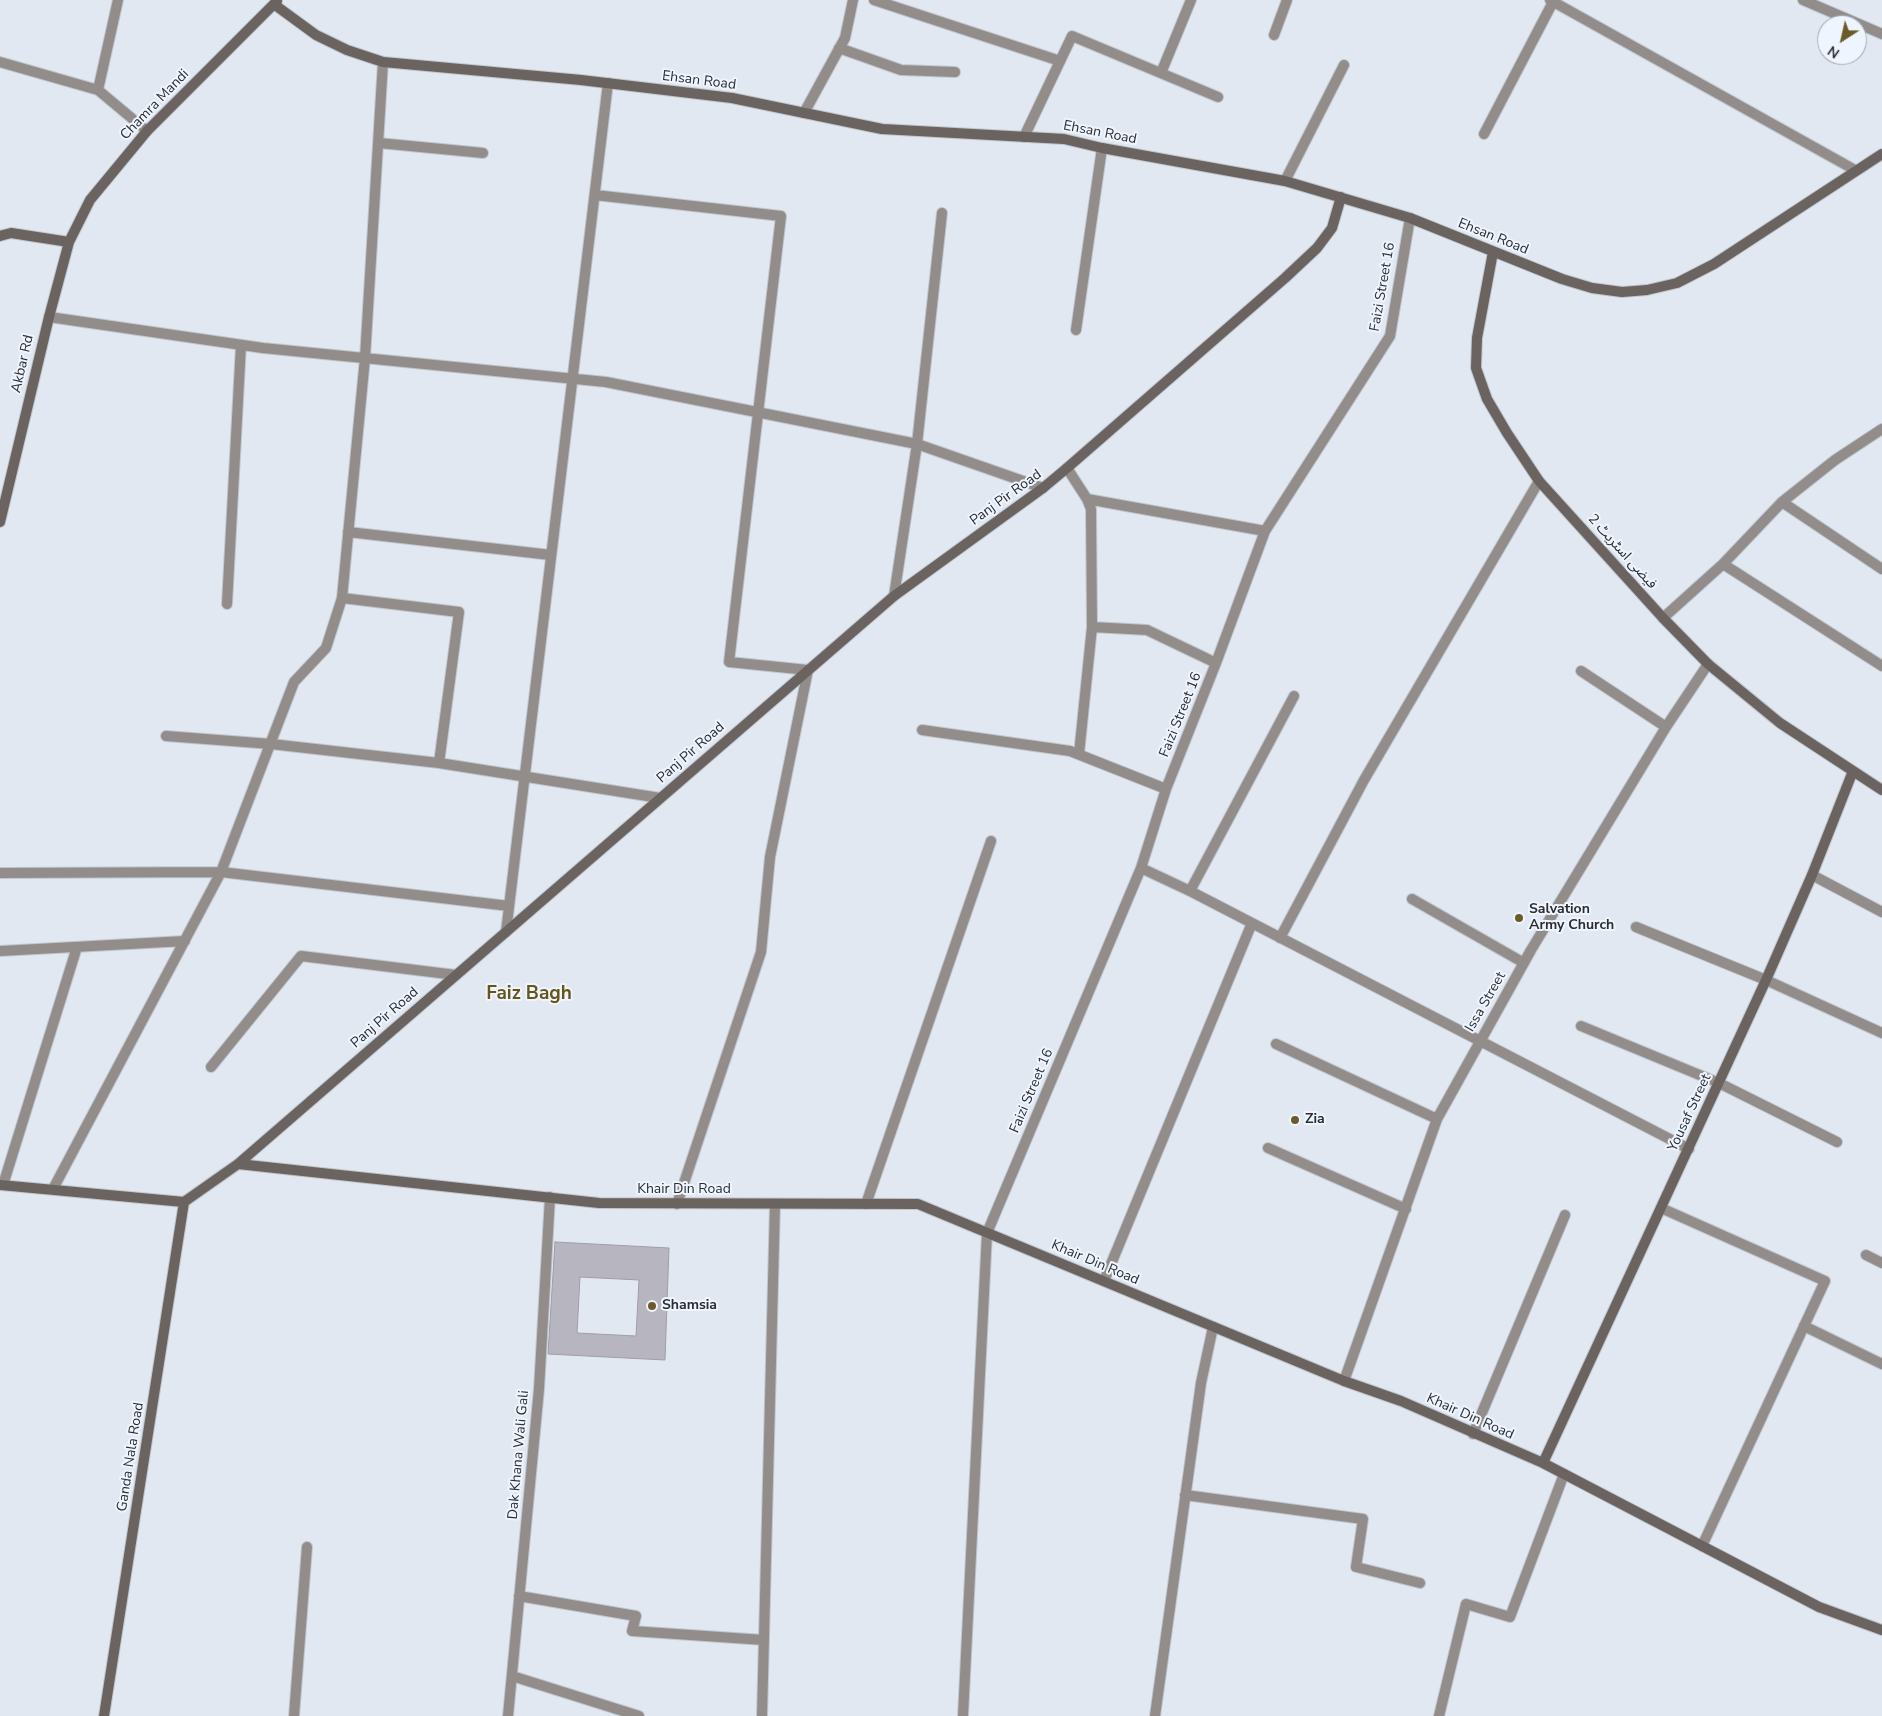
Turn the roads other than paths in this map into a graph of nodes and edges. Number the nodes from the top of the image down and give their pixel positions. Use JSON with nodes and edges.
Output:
{"nodes":[{"id":1,"x":118,"y":0,"type":"edge"},
{"id":2,"x":853,"y":0,"type":"edge"},
{"id":3,"x":874,"y":0,"type":"edge"},
{"id":4,"x":1191,"y":0,"type":"edge"},
{"id":5,"x":1287,"y":0,"type":"edge"},
{"id":6,"x":1803,"y":0,"type":"edge"},
{"id":7,"x":1552,"y":1,"type":"edge"},
{"id":8,"x":276,"y":2,"type":"edge"},
{"id":9,"x":1274,"y":34,"type":"dead end"},
{"id":10,"x":1882,"y":34,"type":"edge"},
{"id":11,"x":839,"y":48,"type":"junction"},
{"id":12,"x":1060,"y":61,"type":"junction"},
{"id":13,"x":0,"y":62,"type":"edge"},
{"id":14,"x":384,"y":62,"type":"junction"},
{"id":15,"x":1344,"y":65,"type":"dead end"},
{"id":16,"x":955,"y":72,"type":"dead end"},
{"id":17,"x":1161,"y":73,"type":"junction"},
{"id":18,"x":608,"y":83,"type":"junction"},
{"id":19,"x":98,"y":90,"type":"junction"},
{"id":20,"x":1218,"y":97,"type":"dead end"},
{"id":21,"x":804,"y":113,"type":"junction"},
{"id":22,"x":147,"y":131,"type":"junction"},
{"id":23,"x":1484,"y":134,"type":"dead end"},
{"id":24,"x":1024,"y":137,"type":"junction"},
{"id":25,"x":379,"y":143,"type":"junction"},
{"id":26,"x":1102,"y":148,"type":"junction"},
{"id":27,"x":483,"y":153,"type":"dead end"},
{"id":28,"x":1882,"y":154,"type":"edge"},
{"id":29,"x":1855,"y":170,"type":"junction"},
{"id":30,"x":1285,"y":181,"type":"junction"},
{"id":31,"x":595,"y":195,"type":"junction"},
{"id":32,"x":1341,"y":197,"type":"junction"},
{"id":33,"x":942,"y":213,"type":"dead end"},
{"id":34,"x":1410,"y":218,"type":"junction"},
{"id":35,"x":0,"y":236,"type":"edge"},
{"id":36,"x":69,"y":242,"type":"junction"},
{"id":37,"x":1492,"y":252,"type":"junction"},
{"id":38,"x":48,"y":317,"type":"junction"},
{"id":39,"x":1076,"y":330,"type":"dead end"},
{"id":40,"x":241,"y":345,"type":"junction"},
{"id":41,"x":366,"y":358,"type":"junction"},
{"id":42,"x":572,"y":378,"type":"junction"},
{"id":43,"x":758,"y":412,"type":"junction"},
{"id":44,"x":1882,"y":429,"type":"edge"},
{"id":45,"x":917,"y":444,"type":"junction"},
{"id":46,"x":1067,"y":468,"type":"junction"},
{"id":47,"x":1539,"y":481,"type":"junction"},
{"id":48,"x":1043,"y":488,"type":"junction"},
{"id":49,"x":1087,"y":499,"type":"junction"},
{"id":50,"x":1782,"y":502,"type":"junction"},
{"id":51,"x":0,"y":522,"type":"edge"},
{"id":52,"x":348,"y":532,"type":"junction"},
{"id":53,"x":1266,"y":532,"type":"junction"},
{"id":54,"x":551,"y":555,"type":"junction"},
{"id":55,"x":1723,"y":564,"type":"junction"},
{"id":56,"x":1882,"y":569,"type":"edge"},
{"id":57,"x":894,"y":596,"type":"junction"},
{"id":58,"x":342,"y":598,"type":"junction"},
{"id":59,"x":227,"y":604,"type":"dead end"},
{"id":60,"x":1663,"y":618,"type":"junction"},
{"id":61,"x":1092,"y":627,"type":"junction"},
{"id":62,"x":1216,"y":663,"type":"junction"},
{"id":63,"x":1708,"y":664,"type":"junction"},
{"id":64,"x":1882,"y":666,"type":"edge"},
{"id":65,"x":808,"y":670,"type":"junction"},
{"id":66,"x":1581,"y":671,"type":"dead end"},
{"id":67,"x":1294,"y":696,"type":"dead end"},
{"id":68,"x":1666,"y":727,"type":"junction"},
{"id":69,"x":922,"y":730,"type":"dead end"},
{"id":70,"x":166,"y":736,"type":"dead end"},
{"id":71,"x":271,"y":744,"type":"junction"},
{"id":72,"x":1079,"y":754,"type":"junction"},
{"id":73,"x":439,"y":763,"type":"junction"},
{"id":74,"x":1853,"y":772,"type":"junction"},
{"id":75,"x":524,"y":777,"type":"junction"},
{"id":76,"x":1166,"y":789,"type":"junction"},
{"id":77,"x":1882,"y":790,"type":"edge"},
{"id":78,"x":660,"y":798,"type":"junction"},
{"id":79,"x":991,"y":841,"type":"dead end"},
{"id":80,"x":1141,"y":868,"type":"junction"},
{"id":81,"x":221,"y":872,"type":"junction"},
{"id":82,"x":0,"y":873,"type":"edge"},
{"id":83,"x":1812,"y":876,"type":"junction"},
{"id":84,"x":1190,"y":891,"type":"junction"},
{"id":85,"x":1412,"y":899,"type":"dead end"},
{"id":86,"x":509,"y":906,"type":"junction"},
{"id":87,"x":1882,"y":912,"type":"edge"},
{"id":88,"x":1252,"y":923,"type":"junction"},
{"id":89,"x":1636,"y":927,"type":"dead end"},
{"id":90,"x":506,"y":932,"type":"junction"},
{"id":91,"x":1280,"y":938,"type":"junction"},
{"id":92,"x":185,"y":941,"type":"junction"},
{"id":93,"x":77,"y":947,"type":"junction"},
{"id":94,"x":0,"y":951,"type":"edge"},
{"id":95,"x":1524,"y":963,"type":"junction"},
{"id":96,"x":456,"y":975,"type":"junction"},
{"id":97,"x":1766,"y":980,"type":"junction"},
{"id":98,"x":1581,"y":1026,"type":"dead end"},
{"id":99,"x":1882,"y":1033,"type":"edge"},
{"id":100,"x":1480,"y":1041,"type":"junction"},
{"id":101,"x":1276,"y":1044,"type":"dead end"},
{"id":102,"x":212,"y":1067,"type":"dead end"},
{"id":103,"x":1719,"y":1083,"type":"junction"},
{"id":104,"x":1437,"y":1118,"type":"junction"},
{"id":105,"x":1837,"y":1142,"type":"dead end"},
{"id":106,"x":1268,"y":1148,"type":"dead end"},
{"id":107,"x":1688,"y":1149,"type":"junction"},
{"id":108,"x":238,"y":1164,"type":"junction"},
{"id":109,"x":2,"y":1185,"type":"edge"},
{"id":110,"x":53,"y":1190,"type":"junction"},
{"id":111,"x":550,"y":1197,"type":"junction"},
{"id":112,"x":184,"y":1202,"type":"junction"},
{"id":113,"x":676,"y":1204,"type":"junction"},
{"id":114,"x":775,"y":1204,"type":"junction"},
{"id":115,"x":866,"y":1204,"type":"junction"},
{"id":116,"x":1661,"y":1208,"type":"junction"},
{"id":117,"x":1406,"y":1209,"type":"junction"},
{"id":118,"x":1565,"y":1215,"type":"dead end"},
{"id":119,"x":987,"y":1233,"type":"junction"},
{"id":120,"x":1866,"y":1255,"type":"dead end"},
{"id":121,"x":1882,"y":1263,"type":"edge"},
{"id":122,"x":1104,"y":1281,"type":"junction"},
{"id":123,"x":1804,"y":1326,"type":"junction"},
{"id":124,"x":1213,"y":1327,"type":"junction"},
{"id":125,"x":1882,"y":1364,"type":"edge"},
{"id":126,"x":1344,"y":1381,"type":"junction"},
{"id":127,"x":1473,"y":1434,"type":"junction"},
{"id":128,"x":1543,"y":1463,"type":"junction"},
{"id":129,"x":1564,"y":1474,"type":"junction"},
{"id":130,"x":1185,"y":1495,"type":"junction"},
{"id":131,"x":1702,"y":1546,"type":"junction"},
{"id":132,"x":307,"y":1547,"type":"dead end"},
{"id":133,"x":1420,"y":1583,"type":"dead end"},
{"id":134,"x":519,"y":1596,"type":"junction"},
{"id":135,"x":1882,"y":1630,"type":"edge"},
{"id":136,"x":764,"y":1640,"type":"junction"},
{"id":137,"x":512,"y":1676,"type":"junction"},
{"id":138,"x":104,"y":1716,"type":"edge"},
{"id":139,"x":294,"y":1716,"type":"edge"},
{"id":140,"x":508,"y":1716,"type":"edge"},
{"id":141,"x":639,"y":1716,"type":"edge"},
{"id":142,"x":762,"y":1716,"type":"edge"},
{"id":143,"x":962,"y":1716,"type":"edge"},
{"id":144,"x":1155,"y":1716,"type":"edge"},
{"id":145,"x":1439,"y":1716,"type":"edge"}],
"edges":[{"from":1,"to":19,"type":"street"},
{"from":2,"to":11,"type":"street"},
{"from":3,"to":12,"type":"street"},
{"from":4,"to":17,"type":"street"},
{"from":5,"to":9,"type":"street"},
{"from":6,"to":10,"type":"street"},
{"from":7,"to":23,"type":"street"},
{"from":7,"to":29,"type":"street"},
{"from":8,"to":14,"type":"street","name":"Ehsan Road"},
{"from":8,"to":22,"type":"street","name":"Chamra Mandi"},
{"from":11,"to":16,"type":"street"},
{"from":11,"to":21,"type":"street"},
{"from":12,"to":17,"type":"street"},
{"from":12,"to":24,"type":"street"},
{"from":13,"to":19,"type":"street"},
{"from":14,"to":18,"type":"street","name":"Ehsan Road"},
{"from":14,"to":25,"type":"street"},
{"from":15,"to":30,"type":"street"},
{"from":17,"to":20,"type":"street"},
{"from":18,"to":21,"type":"street","name":"Ehsan Road"},
{"from":18,"to":31,"type":"street"},
{"from":19,"to":22,"type":"street"},
{"from":21,"to":24,"type":"street","name":"Ehsan Road"},
{"from":22,"to":36,"type":"street","name":"Chamra Mandi"},
{"from":24,"to":26,"type":"street","name":"Ehsan Road"},
{"from":25,"to":27,"type":"street"},
{"from":25,"to":41,"type":"street"},
{"from":26,"to":30,"type":"street","name":"Ehsan Road"},
{"from":26,"to":39,"type":"street"},
{"from":28,"to":29,"type":"street","name":"Ehsan Road"},
{"from":29,"to":37,"type":"street","name":"Ehsan Road"},
{"from":30,"to":32,"type":"street","name":"Ehsan Road"},
{"from":31,"to":42,"type":"street"},
{"from":31,"to":43,"type":"street"},
{"from":32,"to":34,"type":"street","name":"Ehsan Road"},
{"from":32,"to":46,"type":"street","name":"Panj Pir Road"},
{"from":33,"to":45,"type":"street"},
{"from":34,"to":37,"type":"street","name":"Ehsan Road"},
{"from":34,"to":53,"type":"street","name":"Faizi Street 16"},
{"from":35,"to":36,"type":"street"},
{"from":36,"to":38,"type":"street","name":"Akbar Rd"},
{"from":37,"to":47,"type":"street","name":"فیضی اسٹریٹ 2"},
{"from":38,"to":40,"type":"street"},
{"from":38,"to":51,"type":"street","name":"Akbar Rd"},
{"from":40,"to":41,"type":"street"},
{"from":40,"to":59,"type":"street"},
{"from":41,"to":42,"type":"street"},
{"from":41,"to":52,"type":"street"},
{"from":42,"to":43,"type":"street"},
{"from":42,"to":54,"type":"street"},
{"from":43,"to":45,"type":"street"},
{"from":43,"to":65,"type":"street"},
{"from":44,"to":50,"type":"street"},
{"from":45,"to":48,"type":"street"},
{"from":45,"to":57,"type":"street"},
{"from":46,"to":48,"type":"street","name":"Panj Pir Road"},
{"from":46,"to":49,"type":"street"},
{"from":47,"to":60,"type":"street","name":"فیضی اسٹریٹ 2"},
{"from":47,"to":91,"type":"street"},
{"from":48,"to":57,"type":"street","name":"Panj Pir Road"},
{"from":49,"to":53,"type":"street"},
{"from":49,"to":61,"type":"street"},
{"from":50,"to":55,"type":"street"},
{"from":50,"to":56,"type":"street"},
{"from":52,"to":54,"type":"street"},
{"from":52,"to":58,"type":"street"},
{"from":53,"to":62,"type":"street","name":"Faizi Street 16"},
{"from":54,"to":75,"type":"street"},
{"from":55,"to":60,"type":"street"},
{"from":55,"to":64,"type":"street"},
{"from":57,"to":65,"type":"street","name":"Panj Pir Road"},
{"from":58,"to":71,"type":"street"},
{"from":58,"to":73,"type":"street"},
{"from":60,"to":63,"type":"street","name":"فیضی اسٹریٹ 2"},
{"from":61,"to":62,"type":"street"},
{"from":61,"to":72,"type":"street"},
{"from":62,"to":76,"type":"street","name":"Faizi Street 16"},
{"from":63,"to":68,"type":"street","name":"Issa Street"},
{"from":63,"to":74,"type":"street","name":"فیضی اسٹریٹ 2"},
{"from":65,"to":78,"type":"street","name":"Panj Pir Road"},
{"from":65,"to":113,"type":"street"},
{"from":66,"to":68,"type":"street"},
{"from":67,"to":84,"type":"street"},
{"from":68,"to":95,"type":"street","name":"Issa Street"},
{"from":69,"to":72,"type":"street"},
{"from":70,"to":71,"type":"street"},
{"from":71,"to":73,"type":"street"},
{"from":71,"to":81,"type":"street"},
{"from":72,"to":76,"type":"street"},
{"from":73,"to":75,"type":"street"},
{"from":74,"to":77,"type":"street","name":"فیضی اسٹریٹ 2"},
{"from":74,"to":83,"type":"street","name":"Yousaf Street"},
{"from":75,"to":78,"type":"street"},
{"from":75,"to":86,"type":"street"},
{"from":76,"to":80,"type":"street","name":"Faizi Street 16"},
{"from":78,"to":90,"type":"street","name":"Panj Pir Road"},
{"from":79,"to":115,"type":"street"},
{"from":80,"to":84,"type":"street"},
{"from":80,"to":119,"type":"street","name":"Faizi Street 16"},
{"from":81,"to":82,"type":"street"},
{"from":81,"to":86,"type":"street"},
{"from":81,"to":92,"type":"street"},
{"from":83,"to":87,"type":"street"},
{"from":83,"to":97,"type":"street","name":"Yousaf Street"},
{"from":84,"to":88,"type":"street"},
{"from":85,"to":95,"type":"street"},
{"from":86,"to":90,"type":"street"},
{"from":88,"to":91,"type":"street"},
{"from":88,"to":122,"type":"street"},
{"from":89,"to":97,"type":"street"},
{"from":90,"to":96,"type":"street","name":"Panj Pir Road"},
{"from":91,"to":100,"type":"street"},
{"from":92,"to":93,"type":"street"},
{"from":92,"to":110,"type":"street"},
{"from":93,"to":94,"type":"street"},
{"from":93,"to":109,"type":"street"},
{"from":95,"to":100,"type":"street","name":"Issa Street"},
{"from":96,"to":102,"type":"street"},
{"from":96,"to":108,"type":"street","name":"Panj Pir Road"},
{"from":97,"to":99,"type":"street"},
{"from":97,"to":103,"type":"street","name":"Yousaf Street"},
{"from":98,"to":103,"type":"street"},
{"from":100,"to":104,"type":"street","name":"Issa Street"},
{"from":100,"to":107,"type":"street"},
{"from":101,"to":104,"type":"street"},
{"from":103,"to":105,"type":"street"},
{"from":103,"to":107,"type":"street","name":"Yousaf Street"},
{"from":104,"to":117,"type":"street","name":"Issa Street"},
{"from":106,"to":117,"type":"street"},
{"from":107,"to":116,"type":"street","name":"Yousaf Street"},
{"from":108,"to":111,"type":"street","name":"Khair Din Road"},
{"from":108,"to":112,"type":"street","name":"Panj Pir Road"},
{"from":109,"to":110,"type":"street"},
{"from":110,"to":112,"type":"street"},
{"from":111,"to":113,"type":"street","name":"Khair Din Road"},
{"from":111,"to":134,"type":"street","name":"Dak Khana Wali Gali"},
{"from":112,"to":138,"type":"street","name":"Ganda Nala Road"},
{"from":113,"to":114,"type":"street","name":"Khair Din Road"},
{"from":114,"to":115,"type":"street","name":"Khair Din Road"},
{"from":114,"to":136,"type":"street"},
{"from":115,"to":119,"type":"street","name":"Khair Din Road"},
{"from":116,"to":123,"type":"street"},
{"from":116,"to":128,"type":"street","name":"Yousaf Street"},
{"from":117,"to":126,"type":"street","name":"Issa Street"},
{"from":118,"to":127,"type":"street"},
{"from":119,"to":122,"type":"street","name":"Khair Din Road"},
{"from":119,"to":143,"type":"street","name":"Faizi Street 16"},
{"from":120,"to":121,"type":"street"},
{"from":122,"to":124,"type":"street","name":"Khair Din Road"},
{"from":123,"to":125,"type":"street"},
{"from":123,"to":131,"type":"street"},
{"from":124,"to":126,"type":"street","name":"Khair Din Road"},
{"from":124,"to":130,"type":"street"},
{"from":126,"to":127,"type":"street","name":"Khair Din Road"},
{"from":127,"to":128,"type":"street","name":"Khair Din Road"},
{"from":128,"to":129,"type":"street","name":"Khair Din Road"},
{"from":129,"to":131,"type":"street","name":"Khair Din Road"},
{"from":129,"to":145,"type":"street"},
{"from":130,"to":133,"type":"street"},
{"from":130,"to":144,"type":"street"},
{"from":131,"to":135,"type":"street","name":"Khair Din Road"},
{"from":132,"to":139,"type":"street"},
{"from":134,"to":136,"type":"street"},
{"from":134,"to":137,"type":"street","name":"Dak Khana Wali Gali"},
{"from":136,"to":142,"type":"street"},
{"from":137,"to":140,"type":"street","name":"Dak Khana Wali Gali"},
{"from":137,"to":141,"type":"street"}]}
